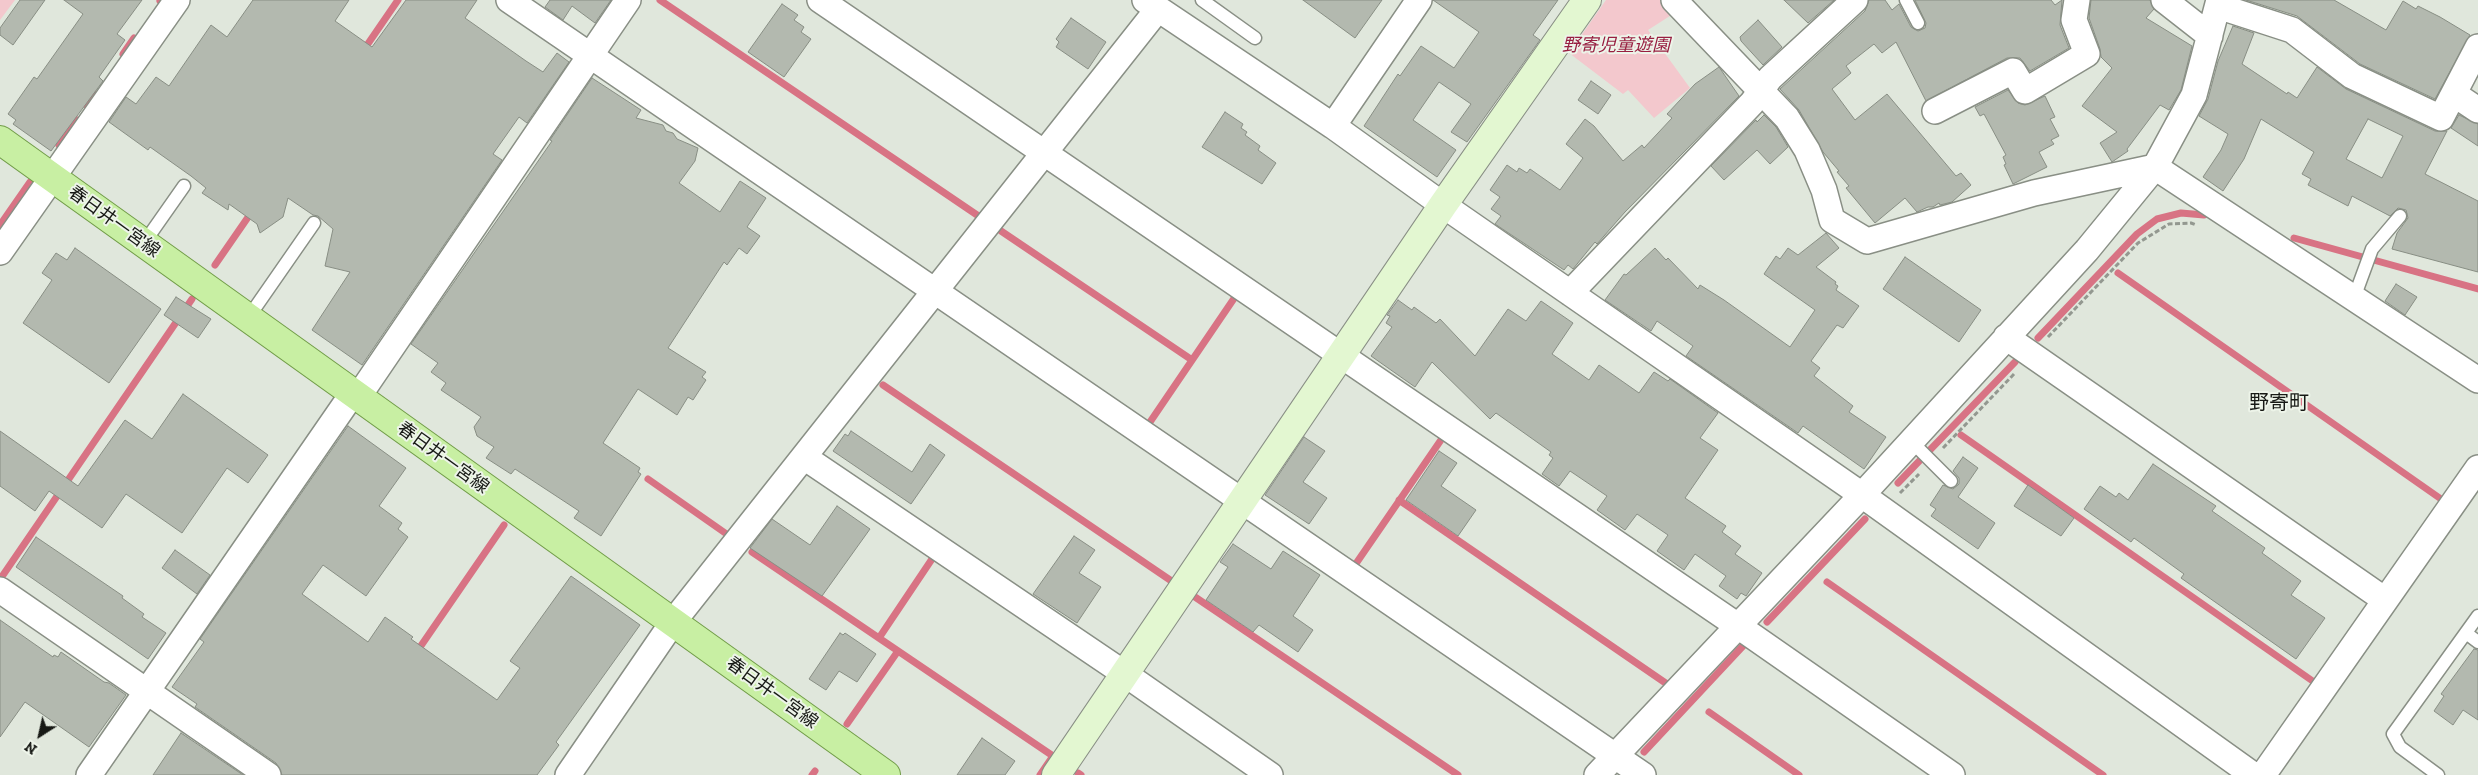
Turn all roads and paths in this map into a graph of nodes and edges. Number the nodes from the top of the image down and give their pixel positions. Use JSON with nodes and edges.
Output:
{"nodes":[{"id":1,"x":177,"y":0,"type":"edge"},
{"id":2,"x":509,"y":0,"type":"edge"},
{"id":3,"x":628,"y":0,"type":"edge"},
{"id":4,"x":820,"y":0,"type":"edge"},
{"id":5,"x":1202,"y":0,"type":"edge"},
{"id":6,"x":1419,"y":0,"type":"edge"},
{"id":7,"x":1587,"y":0,"type":"edge"},
{"id":8,"x":1674,"y":0,"type":"edge"},
{"id":9,"x":1855,"y":0,"type":"edge"},
{"id":10,"x":1906,"y":0,"type":"edge"},
{"id":11,"x":2077,"y":0,"type":"edge"},
{"id":12,"x":2164,"y":0,"type":"edge"},
{"id":13,"x":2218,"y":3,"type":"edge"},
{"id":14,"x":1151,"y":4,"type":"edge"},
{"id":15,"x":1918,"y":23,"type":"dead end"},
{"id":16,"x":2210,"y":36,"type":"junction"},
{"id":17,"x":1255,"y":38,"type":"dead end"},
{"id":18,"x":2478,"y":47,"type":"edge"},
{"id":19,"x":589,"y":55,"type":"junction"},
{"id":20,"x":1760,"y":91,"type":"junction"},
{"id":21,"x":2454,"y":94,"type":"junction"},
{"id":22,"x":2478,"y":110,"type":"edge"},
{"id":23,"x":1935,"y":111,"type":"dead end"},
{"id":24,"x":1333,"y":126,"type":"junction"},
{"id":25,"x":0,"y":140,"type":"edge"},
{"id":26,"x":1044,"y":152,"type":"junction"},
{"id":27,"x":2155,"y":167,"type":"junction"},
{"id":28,"x":52,"y":177,"type":"junction"},
{"id":29,"x":184,"y":186,"type":"dead end"},
{"id":30,"x":1442,"y":205,"type":"junction"},
{"id":31,"x":2400,"y":216,"type":"dead end"},
{"id":32,"x":314,"y":223,"type":"dead end"},
{"id":33,"x":144,"y":243,"type":"junction"},
{"id":34,"x":0,"y":252,"type":"edge"},
{"id":35,"x":934,"y":291,"type":"junction"},
{"id":36,"x":1570,"y":293,"type":"junction"},
{"id":37,"x":2354,"y":298,"type":"junction"},
{"id":38,"x":248,"y":318,"type":"junction"},
{"id":39,"x":2006,"y":337,"type":"junction"},
{"id":40,"x":1341,"y":356,"type":"junction"},
{"id":41,"x":2478,"y":380,"type":"edge"},
{"id":42,"x":356,"y":395,"type":"junction"},
{"id":43,"x":1916,"y":446,"type":"junction"},
{"id":44,"x":804,"y":457,"type":"junction"},
{"id":45,"x":2478,"y":468,"type":"edge"},
{"id":46,"x":1951,"y":481,"type":"dead end"},
{"id":47,"x":1862,"y":495,"type":"junction"},
{"id":48,"x":1242,"y":501,"type":"junction"},
{"id":49,"x":0,"y":590,"type":"edge"},
{"id":50,"x":2385,"y":600,"type":"junction"},
{"id":51,"x":2478,"y":616,"type":"edge"},
{"id":52,"x":673,"y":622,"type":"junction"},
{"id":53,"x":1738,"y":626,"type":"junction"},
{"id":54,"x":2466,"y":633,"type":"junction"},
{"id":55,"x":2478,"y":642,"type":"edge"},
{"id":56,"x":1125,"y":674,"type":"junction"},
{"id":57,"x":147,"y":692,"type":"junction"},
{"id":58,"x":1615,"y":756,"type":"junction"},
{"id":59,"x":90,"y":775,"type":"edge"},
{"id":60,"x":268,"y":775,"type":"edge"},
{"id":61,"x":568,"y":775,"type":"edge"},
{"id":62,"x":886,"y":775,"type":"edge"},
{"id":63,"x":1056,"y":775,"type":"edge"},
{"id":64,"x":1270,"y":775,"type":"edge"},
{"id":65,"x":1597,"y":775,"type":"edge"},
{"id":66,"x":1643,"y":775,"type":"edge"},
{"id":67,"x":1952,"y":775,"type":"edge"},
{"id":68,"x":2253,"y":775,"type":"edge"},
{"id":69,"x":2263,"y":775,"type":"edge"},
{"id":70,"x":2438,"y":775,"type":"edge"}],
"edges":[{"from":1,"to":28,"type":"street"},
{"from":2,"to":19,"type":"street"},
{"from":3,"to":19,"type":"street"},
{"from":4,"to":26,"type":"street"},
{"from":5,"to":17,"type":"lane"},
{"from":6,"to":24,"type":"street"},
{"from":7,"to":30,"type":"street"},
{"from":8,"to":20,"type":"street"},
{"from":9,"to":20,"type":"street"},
{"from":10,"to":15,"type":"lane"},
{"from":11,"to":23,"type":"street"},
{"from":12,"to":16,"type":"street"},
{"from":13,"to":16,"type":"street"},
{"from":13,"to":21,"type":"street"},
{"from":14,"to":24,"type":"street"},
{"from":14,"to":26,"type":"street"},
{"from":16,"to":27,"type":"street"},
{"from":18,"to":21,"type":"street"},
{"from":19,"to":35,"type":"street"},
{"from":19,"to":42,"type":"street"},
{"from":20,"to":27,"type":"street"},
{"from":20,"to":36,"type":"street"},
{"from":21,"to":22,"type":"street"},
{"from":24,"to":30,"type":"street"},
{"from":25,"to":28,"type":"main road","name":"春日井一宮線"},
{"from":26,"to":35,"type":"street"},
{"from":26,"to":40,"type":"street"},
{"from":27,"to":37,"type":"street"},
{"from":27,"to":39,"type":"street"},
{"from":28,"to":33,"type":"main road","name":"春日井一宮線"},
{"from":28,"to":34,"type":"street"},
{"from":29,"to":33,"type":"lane"},
{"from":30,"to":36,"type":"street"},
{"from":30,"to":40,"type":"street"},
{"from":31,"to":37,"type":"lane"},
{"from":32,"to":38,"type":"lane"},
{"from":33,"to":38,"type":"main road","name":"春日井一宮線"},
{"from":35,"to":44,"type":"street"},
{"from":35,"to":48,"type":"street"},
{"from":36,"to":47,"type":"street"},
{"from":37,"to":41,"type":"street"},
{"from":38,"to":42,"type":"main road","name":"春日井一宮線"},
{"from":39,"to":43,"type":"street"},
{"from":39,"to":50,"type":"street"},
{"from":40,"to":48,"type":"street"},
{"from":40,"to":53,"type":"street"},
{"from":42,"to":52,"type":"main road","name":"春日井一宮線"},
{"from":42,"to":57,"type":"street"},
{"from":43,"to":46,"type":"lane"},
{"from":43,"to":47,"type":"street"},
{"from":44,"to":52,"type":"street"},
{"from":44,"to":56,"type":"street"},
{"from":45,"to":50,"type":"street"},
{"from":47,"to":53,"type":"street"},
{"from":47,"to":68,"type":"street"},
{"from":48,"to":56,"type":"street"},
{"from":48,"to":58,"type":"street"},
{"from":49,"to":57,"type":"street"},
{"from":50,"to":69,"type":"street"},
{"from":51,"to":54,"type":"lane"},
{"from":52,"to":61,"type":"street"},
{"from":52,"to":62,"type":"main road","name":"春日井一宮線"},
{"from":53,"to":58,"type":"street"},
{"from":53,"to":67,"type":"street"},
{"from":54,"to":55,"type":"lane"},
{"from":54,"to":70,"type":"lane"},
{"from":56,"to":63,"type":"street"},
{"from":56,"to":64,"type":"street"},
{"from":57,"to":59,"type":"street"},
{"from":57,"to":60,"type":"street"},
{"from":58,"to":65,"type":"street"},
{"from":58,"to":66,"type":"street"}]}
